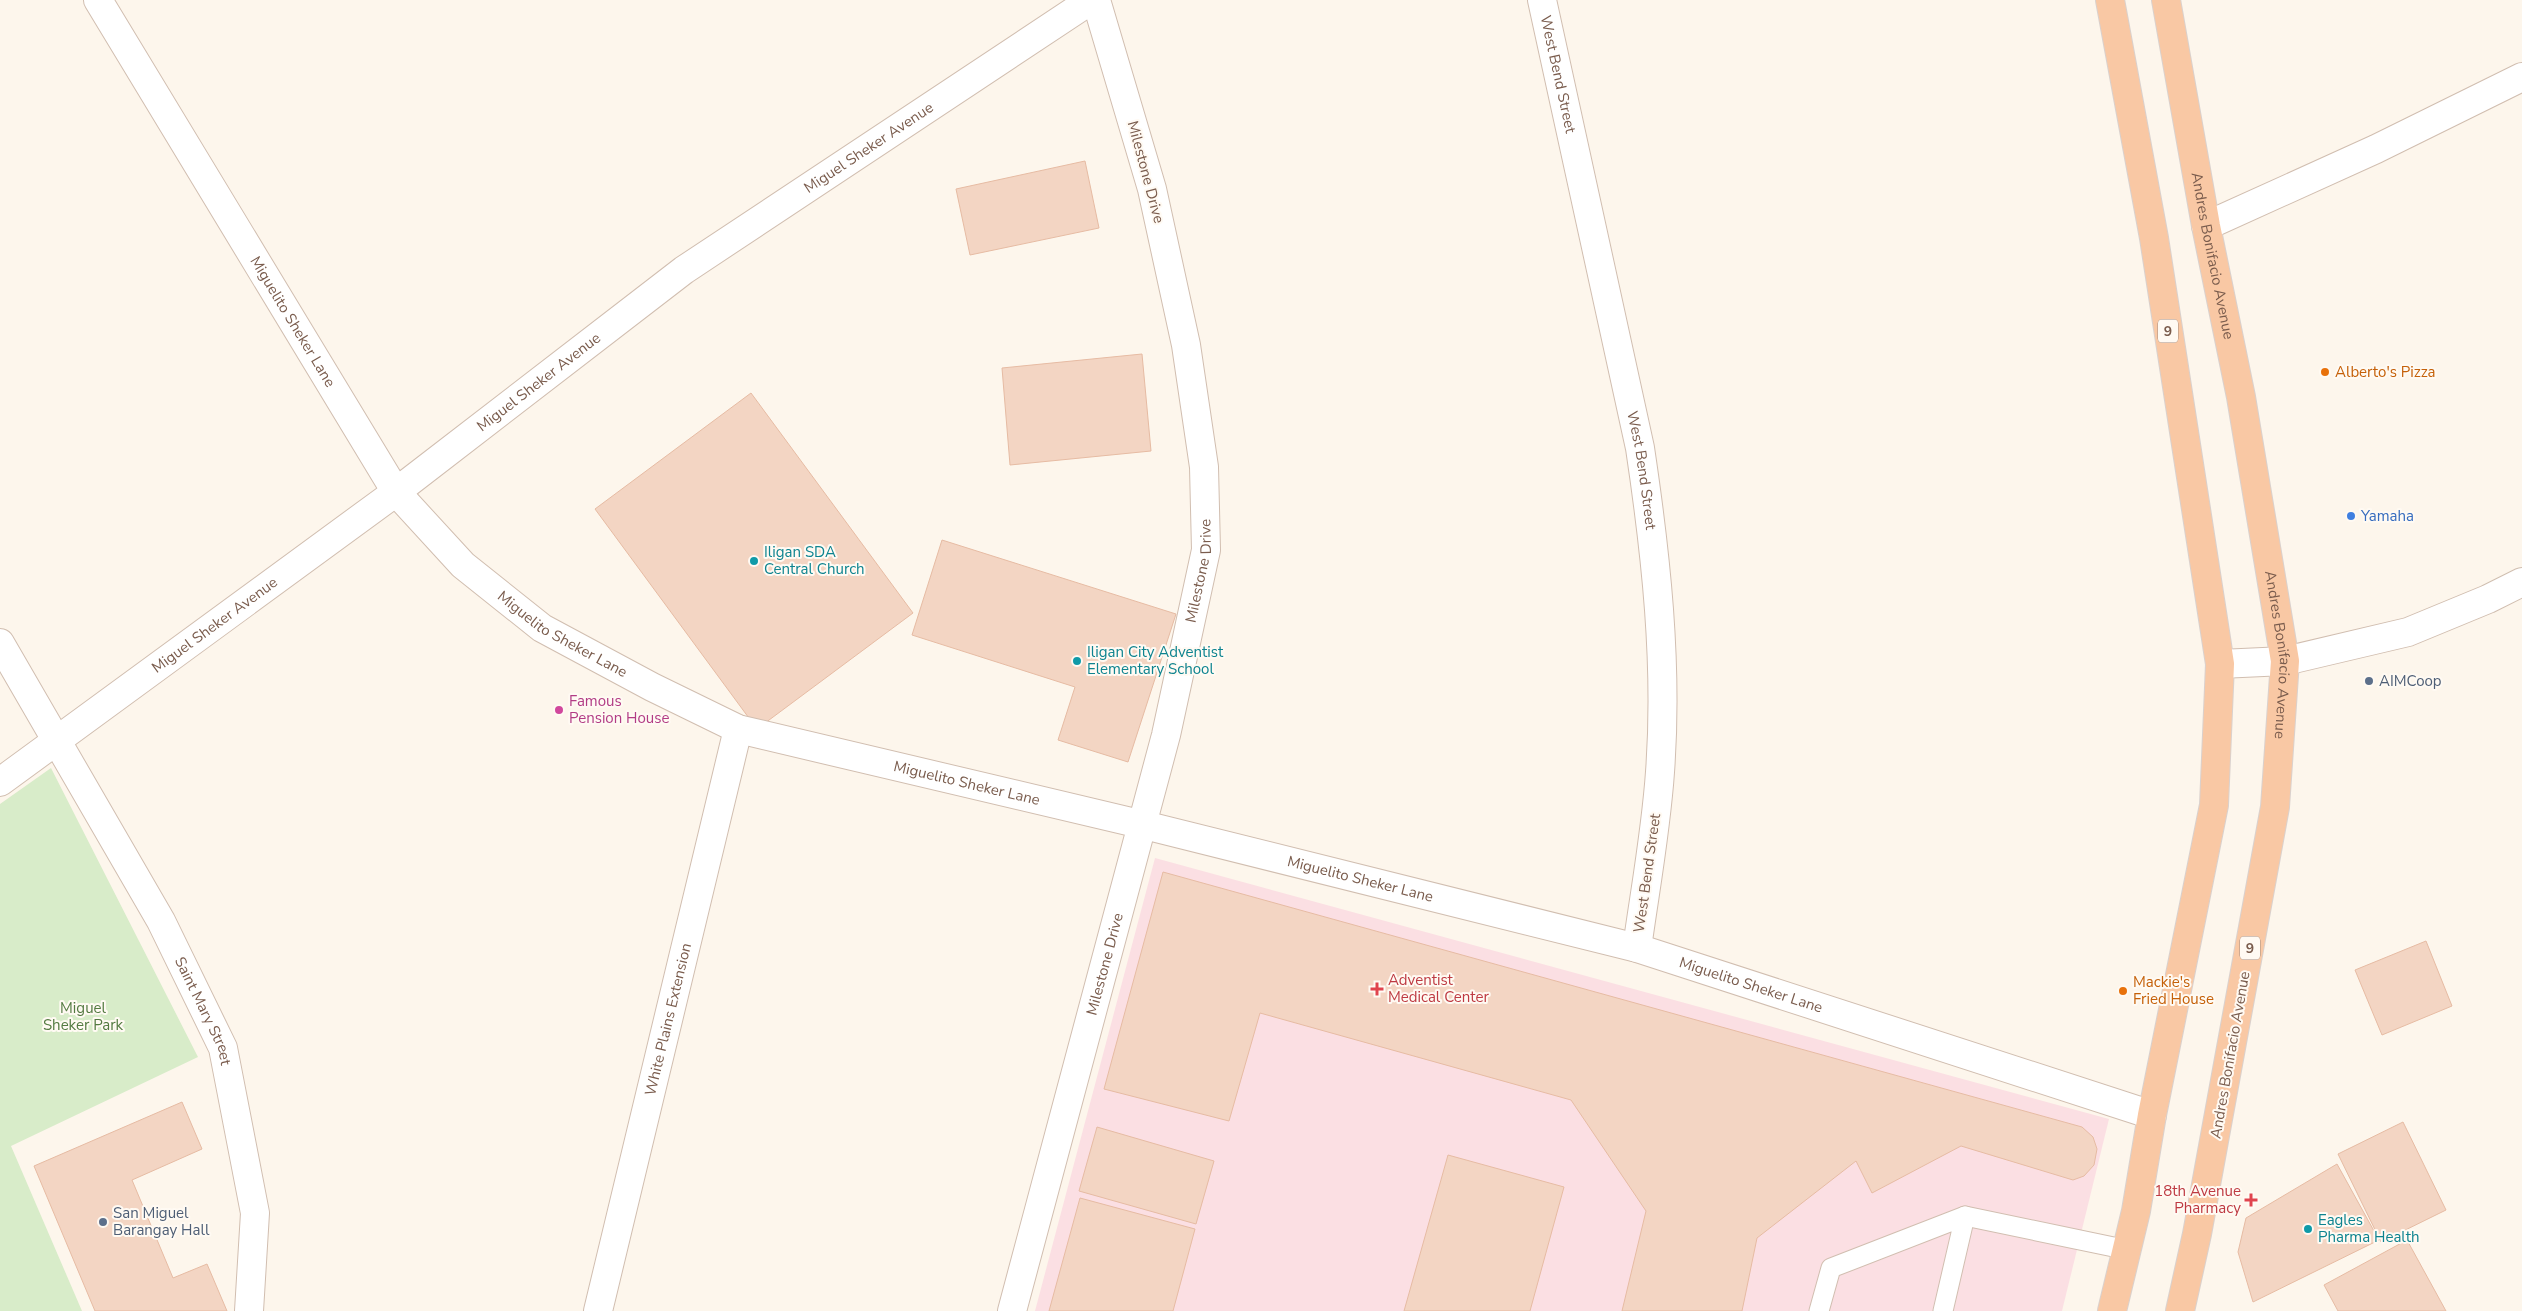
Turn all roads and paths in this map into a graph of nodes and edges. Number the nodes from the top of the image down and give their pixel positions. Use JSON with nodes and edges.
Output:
{"nodes":[{"id":1,"x":98,"y":0,"type":"edge"},
{"id":2,"x":1091,"y":0,"type":"edge"},
{"id":3,"x":1096,"y":0,"type":"edge"},
{"id":4,"x":1542,"y":0,"type":"edge"},
{"id":5,"x":2110,"y":0,"type":"edge"},
{"id":6,"x":2166,"y":0,"type":"edge"},
{"id":7,"x":2522,"y":77,"type":"edge"},
{"id":8,"x":2206,"y":226,"type":"junction"},
{"id":9,"x":396,"y":492,"type":"junction"},
{"id":10,"x":2522,"y":582,"type":"edge"},
{"id":11,"x":0,"y":643,"type":"edge"},
{"id":12,"x":2284,"y":661,"type":"junction"},
{"id":13,"x":2220,"y":664,"type":"junction"},
{"id":14,"x":738,"y":729,"type":"junction"},
{"id":15,"x":58,"y":740,"type":"junction"},
{"id":16,"x":0,"y":782,"type":"edge"},
{"id":17,"x":1140,"y":824,"type":"junction"},
{"id":18,"x":1637,"y":948,"type":"junction"},
{"id":19,"x":2152,"y":1115,"type":"junction"},
{"id":20,"x":1965,"y":1216,"type":"junction"},
{"id":21,"x":2128,"y":1250,"type":"junction"},
{"id":22,"x":249,"y":1311,"type":"edge"},
{"id":23,"x":598,"y":1311,"type":"edge"},
{"id":24,"x":1012,"y":1311,"type":"edge"},
{"id":25,"x":1819,"y":1311,"type":"edge"},
{"id":26,"x":1943,"y":1311,"type":"edge"},
{"id":27,"x":2112,"y":1311,"type":"edge"},
{"id":28,"x":2180,"y":1311,"type":"edge"}],
"edges":[{"from":1,"to":9,"type":"street","name":"Miguelito Sheker Lane"},
{"from":2,"to":9,"type":"street","name":"Miguel Sheker Avenue"},
{"from":3,"to":17,"type":"street","name":"Milestone Drive"},
{"from":4,"to":18,"type":"street","name":"West Bend Street"},
{"from":5,"to":13,"type":"highway","number":"9"},
{"from":6,"to":8,"type":"highway","name":"Andres Bonifacio Avenue","number":"9"},
{"from":7,"to":8,"type":"street"},
{"from":8,"to":12,"type":"highway","name":"Andres Bonifacio Avenue","number":"9"},
{"from":9,"to":14,"type":"street","name":"Miguelito Sheker Lane"},
{"from":9,"to":15,"type":"street","name":"Miguel Sheker Avenue"},
{"from":10,"to":12,"type":"street"},
{"from":11,"to":15,"type":"street","name":"Saint Mary Street"},
{"from":12,"to":13,"type":"street"},
{"from":12,"to":28,"type":"highway","name":"Andres Bonifacio Avenue","number":"9"},
{"from":13,"to":19,"type":"highway","number":"9"},
{"from":14,"to":17,"type":"street","name":"Miguelito Sheker Lane"},
{"from":14,"to":23,"type":"street","name":"White Plains Extension"},
{"from":15,"to":16,"type":"street","name":"Miguel Sheker Avenue"},
{"from":15,"to":22,"type":"street","name":"Saint Mary Street"},
{"from":17,"to":18,"type":"street","name":"Miguelito Sheker Lane"},
{"from":17,"to":24,"type":"street","name":"Milestone Drive"},
{"from":18,"to":19,"type":"street","name":"Miguelito Sheker Lane"},
{"from":19,"to":21,"type":"highway","number":"9"},
{"from":20,"to":21,"type":"lane"},
{"from":20,"to":25,"type":"lane"},
{"from":20,"to":26,"type":"lane"},
{"from":21,"to":27,"type":"highway","number":"9"}]}
